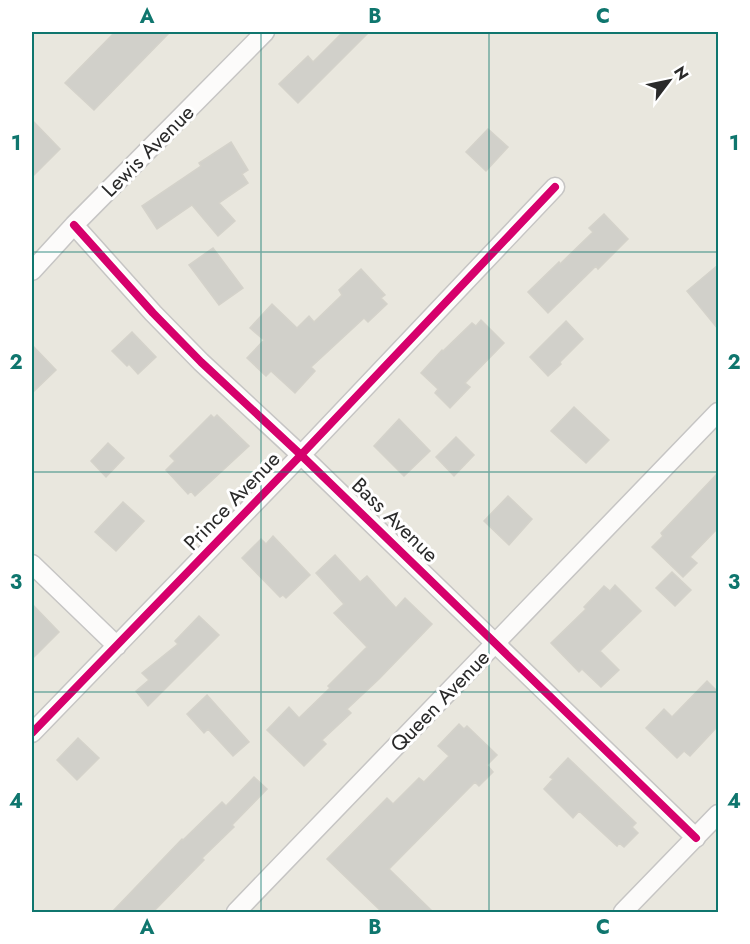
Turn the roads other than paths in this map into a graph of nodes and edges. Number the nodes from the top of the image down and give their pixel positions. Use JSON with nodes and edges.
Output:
{"nodes":[{"id":1,"x":265,"y":32,"type":"edge"},
{"id":2,"x":555,"y":187,"type":"dead end"},
{"id":3,"x":74,"y":225,"type":"junction"},
{"id":4,"x":32,"y":271,"type":"edge"},
{"id":5,"x":718,"y":412,"type":"edge"},
{"id":6,"x":302,"y":455,"type":"junction"},
{"id":7,"x":32,"y":564,"type":"edge"},
{"id":8,"x":496,"y":642,"type":"junction"},
{"id":9,"x":117,"y":646,"type":"junction"},
{"id":10,"x":32,"y":733,"type":"edge"},
{"id":11,"x":718,"y":814,"type":"edge"},
{"id":12,"x":696,"y":838,"type":"junction"},
{"id":13,"x":236,"y":912,"type":"edge"},
{"id":14,"x":623,"y":912,"type":"edge"}],
"edges":[{"from":1,"to":3,"type":"street","name":"Lewis Avenue"},
{"from":2,"to":6,"type":"street","name":"Prince Avenue"},
{"from":3,"to":4,"type":"street","name":"Lewis Avenue"},
{"from":3,"to":6,"type":"street","name":"Bass Avenue"},
{"from":5,"to":8,"type":"street","name":"Queen Avenue"},
{"from":6,"to":8,"type":"street","name":"Bass Avenue"},
{"from":6,"to":9,"type":"street","name":"Prince Avenue"},
{"from":7,"to":9,"type":"street"},
{"from":8,"to":12,"type":"street","name":"Bass Avenue"},
{"from":8,"to":13,"type":"street","name":"Queen Avenue"},
{"from":9,"to":10,"type":"street","name":"Prince Avenue"},
{"from":11,"to":12,"type":"street"},
{"from":12,"to":14,"type":"street"}]}
